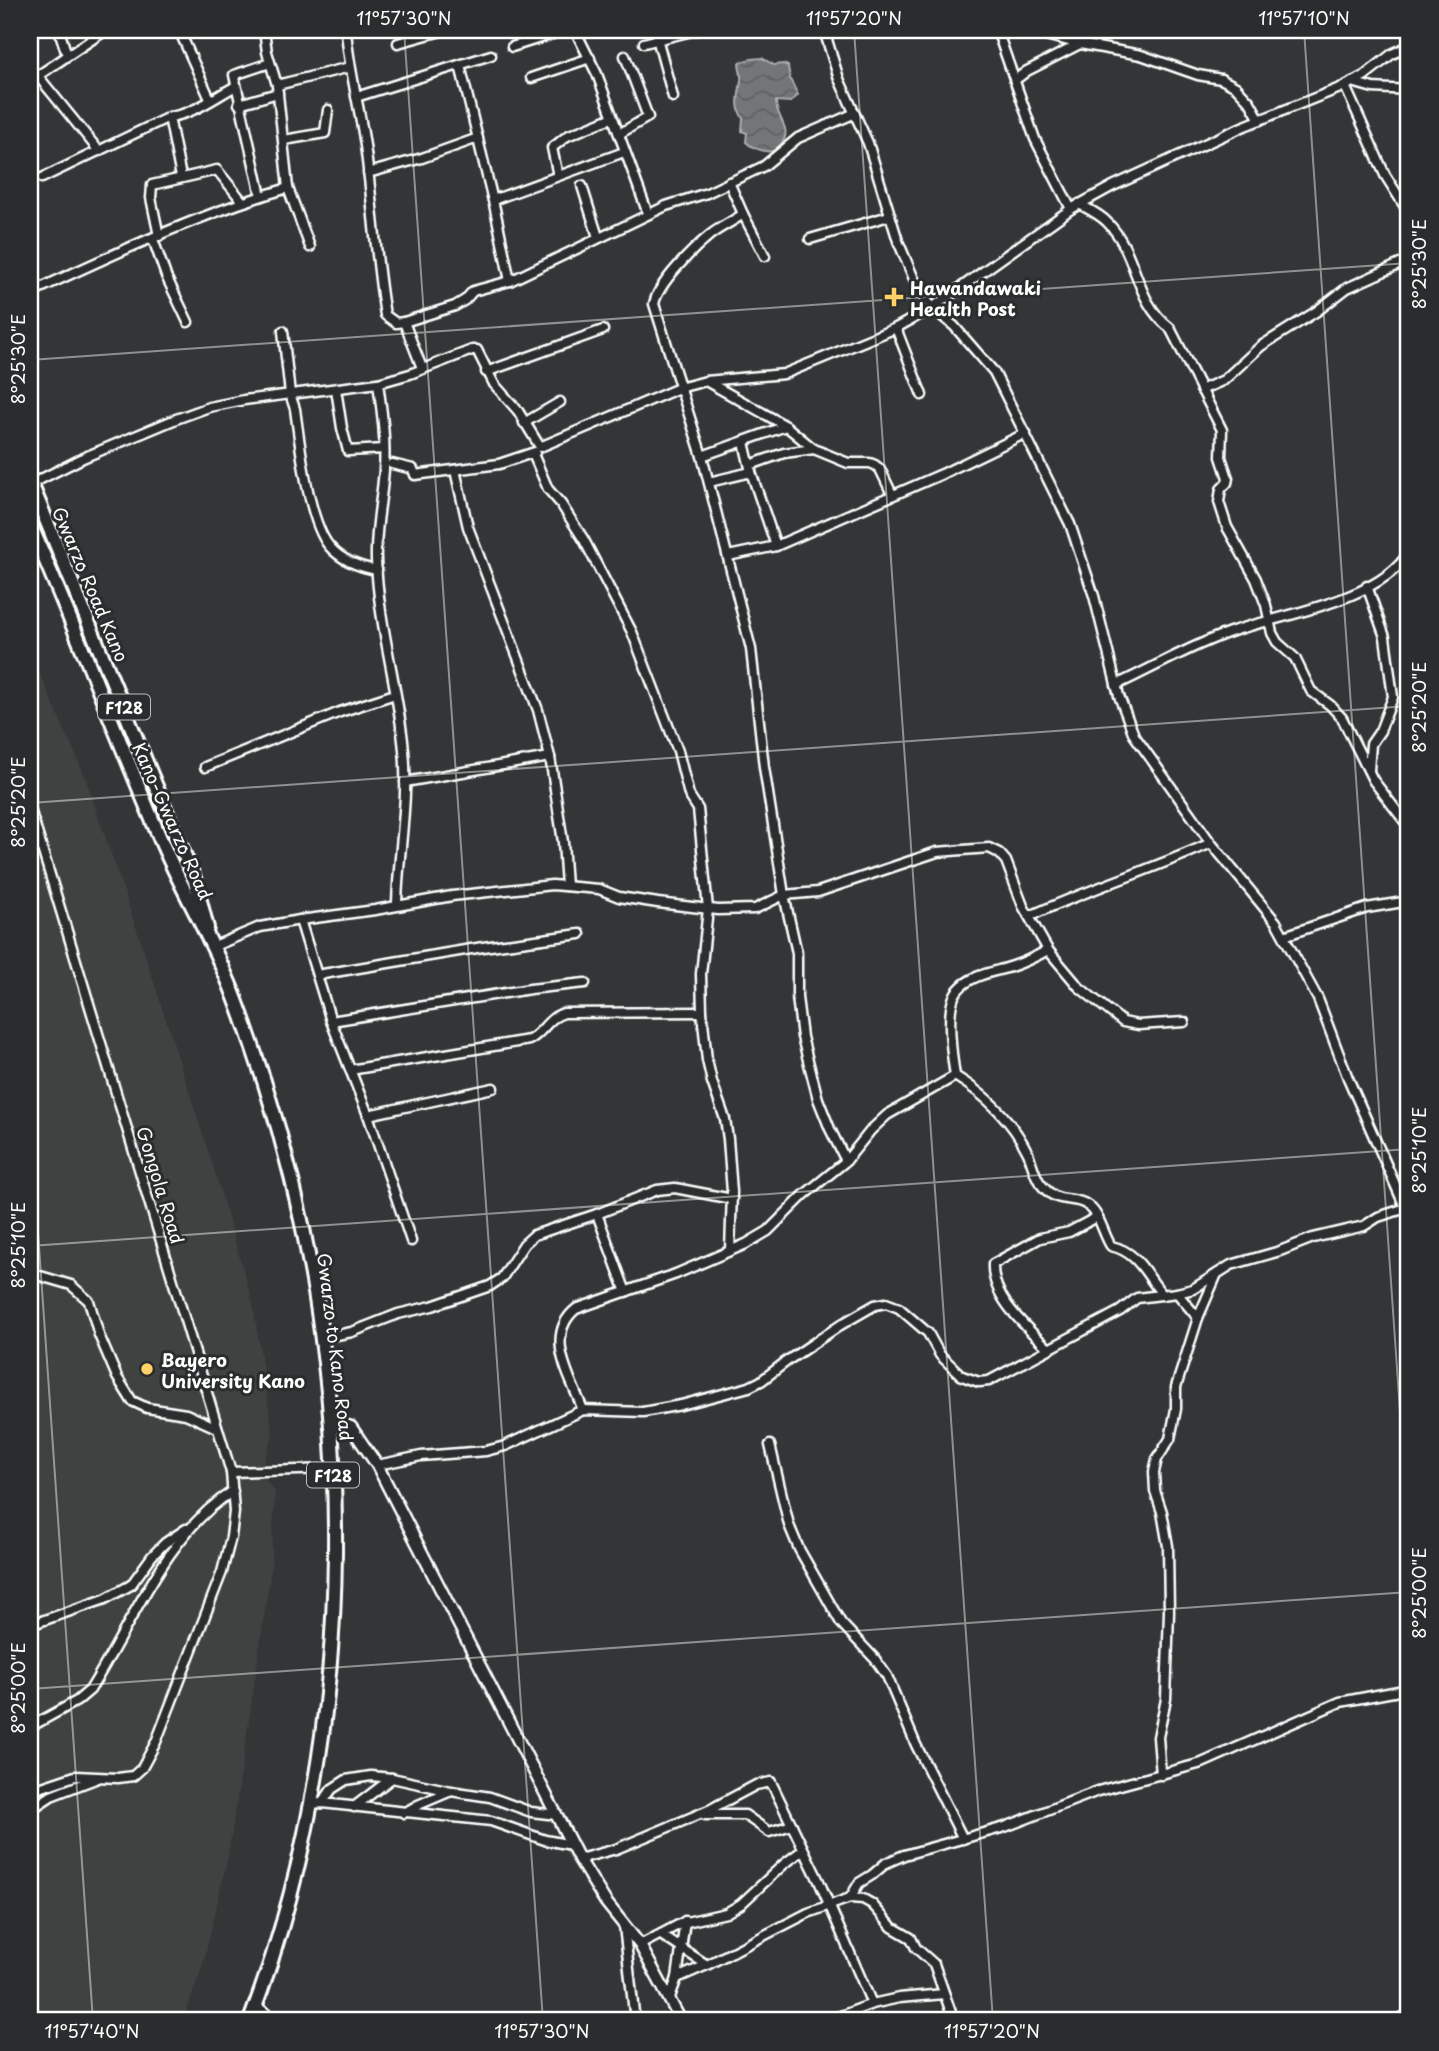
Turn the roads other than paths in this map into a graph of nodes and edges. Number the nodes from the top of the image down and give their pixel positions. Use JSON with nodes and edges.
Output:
{"nodes":[{"id":1,"x":59,"y":30,"type":"edge"},
{"id":2,"x":104,"y":30,"type":"edge"},
{"id":3,"x":179,"y":30,"type":"edge"},
{"id":4,"x":264,"y":30,"type":"edge"},
{"id":5,"x":346,"y":30,"type":"edge"},
{"id":6,"x":445,"y":30,"type":"edge"},
{"id":7,"x":565,"y":30,"type":"edge"},
{"id":8,"x":577,"y":30,"type":"edge"},
{"id":9,"x":696,"y":30,"type":"edge"},
{"id":10,"x":997,"y":30,"type":"edge"},
{"id":11,"x":1026,"y":30,"type":"edge"},
{"id":12,"x":1098,"y":30,"type":"edge"},
{"id":13,"x":827,"y":31,"type":"edge"},
{"id":14,"x":659,"y":35,"type":"edge"},
{"id":15,"x":398,"y":43,"type":"dead end"},
{"id":16,"x":644,"y":43,"type":"dead end"},
{"id":17,"x":1080,"y":44,"type":"junction"},
{"id":18,"x":1409,"y":46,"type":"edge"},
{"id":19,"x":512,"y":47,"type":"dead end"},
{"id":20,"x":67,"y":55,"type":"junction"},
{"id":21,"x":491,"y":55,"type":"dead end"},
{"id":22,"x":625,"y":56,"type":"dead end"},
{"id":23,"x":590,"y":58,"type":"junction"},
{"id":24,"x":270,"y":63,"type":"junction"},
{"id":25,"x":460,"y":65,"type":"junction"},
{"id":26,"x":350,"y":67,"type":"junction"},
{"id":27,"x":38,"y":76,"type":"junction"},
{"id":28,"x":531,"y":78,"type":"dead end"},
{"id":29,"x":1015,"y":80,"type":"junction"},
{"id":30,"x":30,"y":81,"type":"edge"},
{"id":31,"x":1349,"y":84,"type":"junction"},
{"id":32,"x":236,"y":86,"type":"junction"},
{"id":33,"x":277,"y":89,"type":"junction"},
{"id":34,"x":1409,"y":90,"type":"edge"},
{"id":35,"x":356,"y":97,"type":"junction"},
{"id":36,"x":673,"y":97,"type":"dead end"},
{"id":37,"x":211,"y":99,"type":"junction"},
{"id":38,"x":239,"y":104,"type":"junction"},
{"id":39,"x":328,"y":110,"type":"dead end"},
{"id":40,"x":853,"y":114,"type":"junction"},
{"id":41,"x":169,"y":117,"type":"junction"},
{"id":42,"x":611,"y":118,"type":"junction"},
{"id":43,"x":1260,"y":120,"type":"junction"},
{"id":44,"x":619,"y":134,"type":"junction"},
{"id":45,"x":478,"y":138,"type":"junction"},
{"id":46,"x":284,"y":140,"type":"junction"},
{"id":47,"x":99,"y":151,"type":"junction"},
{"id":48,"x":624,"y":152,"type":"junction"},
{"id":49,"x":368,"y":173,"type":"junction"},
{"id":50,"x":558,"y":176,"type":"junction"},
{"id":51,"x":181,"y":177,"type":"junction"},
{"id":52,"x":42,"y":178,"type":"dead end"},
{"id":53,"x":729,"y":182,"type":"junction"},
{"id":54,"x":582,"y":186,"type":"dead end"},
{"id":55,"x":289,"y":188,"type":"junction"},
{"id":56,"x":261,"y":196,"type":"junction"},
{"id":57,"x":493,"y":200,"type":"junction"},
{"id":58,"x":243,"y":202,"type":"junction"},
{"id":59,"x":1079,"y":204,"type":"junction"},
{"id":60,"x":1070,"y":209,"type":"junction"},
{"id":61,"x":1409,"y":213,"type":"edge"},
{"id":62,"x":648,"y":214,"type":"junction"},
{"id":63,"x":743,"y":214,"type":"junction"},
{"id":64,"x":889,"y":216,"type":"junction"},
{"id":65,"x":598,"y":237,"type":"junction"},
{"id":66,"x":156,"y":238,"type":"junction"},
{"id":67,"x":810,"y":239,"type":"dead end"},
{"id":68,"x":310,"y":247,"type":"dead end"},
{"id":69,"x":765,"y":256,"type":"dead end"},
{"id":70,"x":1409,"y":260,"type":"edge"},
{"id":71,"x":510,"y":281,"type":"junction"},
{"id":72,"x":30,"y":293,"type":"edge"},
{"id":73,"x":932,"y":308,"type":"junction"},
{"id":74,"x":188,"y":322,"type":"dead end"},
{"id":75,"x":404,"y":322,"type":"junction"},
{"id":76,"x":896,"y":328,"type":"junction"},
{"id":77,"x":603,"y":330,"type":"dead end"},
{"id":78,"x":283,"y":331,"type":"dead end"},
{"id":79,"x":422,"y":368,"type":"junction"},
{"id":80,"x":486,"y":372,"type":"junction"},
{"id":81,"x":706,"y":381,"type":"junction"},
{"id":82,"x":378,"y":383,"type":"junction"},
{"id":83,"x":679,"y":388,"type":"junction"},
{"id":84,"x":336,"y":389,"type":"junction"},
{"id":85,"x":1201,"y":390,"type":"junction"},
{"id":86,"x":290,"y":394,"type":"junction"},
{"id":87,"x":922,"y":395,"type":"dead end"},
{"id":88,"x":560,"y":402,"type":"dead end"},
{"id":89,"x":524,"y":423,"type":"junction"},
{"id":90,"x":786,"y":426,"type":"junction"},
{"id":91,"x":1026,"y":433,"type":"junction"},
{"id":92,"x":744,"y":442,"type":"junction"},
{"id":93,"x":540,"y":447,"type":"junction"},
{"id":94,"x":384,"y":449,"type":"junction"},
{"id":95,"x":814,"y":449,"type":"junction"},
{"id":96,"x":533,"y":454,"type":"junction"},
{"id":97,"x":702,"y":456,"type":"junction"},
{"id":98,"x":392,"y":464,"type":"dead end"},
{"id":99,"x":750,"y":468,"type":"junction"},
{"id":100,"x":455,"y":470,"type":"junction"},
{"id":101,"x":709,"y":482,"type":"junction"},
{"id":102,"x":30,"y":483,"type":"edge"},
{"id":103,"x":892,"y":494,"type":"junction"},
{"id":104,"x":30,"y":524,"type":"edge"},
{"id":105,"x":776,"y":546,"type":"junction"},
{"id":106,"x":1409,"y":552,"type":"edge"},
{"id":107,"x":728,"y":556,"type":"junction"},
{"id":108,"x":377,"y":570,"type":"junction"},
{"id":109,"x":1367,"y":586,"type":"junction"},
{"id":110,"x":1269,"y":622,"type":"junction"},
{"id":111,"x":1116,"y":685,"type":"junction"},
{"id":112,"x":395,"y":694,"type":"junction"},
{"id":113,"x":550,"y":757,"type":"junction"},
{"id":114,"x":205,"y":767,"type":"dead end"},
{"id":115,"x":1369,"y":770,"type":"junction"},
{"id":116,"x":405,"y":782,"type":"junction"},
{"id":117,"x":30,"y":809,"type":"edge"},
{"id":118,"x":1409,"y":827,"type":"edge"},
{"id":119,"x":33,"y":833,"type":"edge"},
{"id":120,"x":1211,"y":843,"type":"junction"},
{"id":121,"x":566,"y":886,"type":"junction"},
{"id":122,"x":784,"y":895,"type":"junction"},
{"id":123,"x":1409,"y":901,"type":"edge"},
{"id":124,"x":397,"y":905,"type":"junction"},
{"id":125,"x":708,"y":909,"type":"junction"},
{"id":126,"x":1030,"y":916,"type":"junction"},
{"id":127,"x":300,"y":920,"type":"junction"},
{"id":128,"x":580,"y":934,"type":"dead end"},
{"id":129,"x":1284,"y":936,"type":"junction"},
{"id":130,"x":210,"y":941,"type":"junction"},
{"id":131,"x":1048,"y":950,"type":"junction"},
{"id":132,"x":317,"y":975,"type":"junction"},
{"id":133,"x":585,"y":983,"type":"dead end"},
{"id":134,"x":702,"y":1013,"type":"junction"},
{"id":135,"x":331,"y":1021,"type":"junction"},
{"id":136,"x":1184,"y":1023,"type":"dead end"},
{"id":137,"x":350,"y":1070,"type":"junction"},
{"id":138,"x":955,"y":1076,"type":"junction"},
{"id":139,"x":493,"y":1088,"type":"dead end"},
{"id":140,"x":368,"y":1115,"type":"junction"},
{"id":141,"x":846,"y":1161,"type":"junction"},
{"id":142,"x":732,"y":1199,"type":"junction"},
{"id":143,"x":1408,"y":1212,"type":"edge"},
{"id":144,"x":597,"y":1214,"type":"junction"},
{"id":145,"x":1097,"y":1217,"type":"junction"},
{"id":146,"x":411,"y":1241,"type":"dead end"},
{"id":147,"x":730,"y":1251,"type":"junction"},
{"id":148,"x":1218,"y":1272,"type":"junction"},
{"id":149,"x":30,"y":1273,"type":"edge"},
{"id":150,"x":626,"y":1292,"type":"junction"},
{"id":151,"x":1177,"y":1293,"type":"junction"},
{"id":152,"x":1163,"y":1295,"type":"junction"},
{"id":153,"x":1198,"y":1318,"type":"junction"},
{"id":154,"x":321,"y":1338,"type":"junction"},
{"id":155,"x":1048,"y":1348,"type":"junction"},
{"id":156,"x":583,"y":1410,"type":"junction"},
{"id":157,"x":331,"y":1421,"type":"junction"},
{"id":158,"x":217,"y":1428,"type":"junction"},
{"id":159,"x":770,"y":1445,"type":"dead end"},
{"id":160,"x":377,"y":1465,"type":"junction"},
{"id":161,"x":333,"y":1469,"type":"junction"},
{"id":162,"x":231,"y":1472,"type":"junction"},
{"id":163,"x":233,"y":1490,"type":"junction"},
{"id":164,"x":189,"y":1527,"type":"junction"},
{"id":165,"x":30,"y":1625,"type":"edge"},
{"id":166,"x":1409,"y":1689,"type":"edge"},
{"id":167,"x":30,"y":1727,"type":"edge"},
{"id":168,"x":1161,"y":1775,"type":"junction"},
{"id":169,"x":100,"y":1777,"type":"junction"},
{"id":170,"x":392,"y":1777,"type":"junction"},
{"id":171,"x":30,"y":1791,"type":"edge"},
{"id":172,"x":451,"y":1791,"type":"junction"},
{"id":173,"x":316,"y":1804,"type":"junction"},
{"id":174,"x":354,"y":1807,"type":"junction"},
{"id":175,"x":30,"y":1810,"type":"edge"},
{"id":176,"x":404,"y":1813,"type":"junction"},
{"id":177,"x":556,"y":1815,"type":"junction"},
{"id":178,"x":695,"y":1816,"type":"junction"},
{"id":179,"x":792,"y":1825,"type":"junction"},
{"id":180,"x":963,"y":1839,"type":"junction"},
{"id":181,"x":572,"y":1845,"type":"junction"},
{"id":182,"x":803,"y":1850,"type":"junction"},
{"id":183,"x":579,"y":1859,"type":"junction"},
{"id":184,"x":850,"y":1898,"type":"junction"},
{"id":185,"x":830,"y":1905,"type":"junction"},
{"id":186,"x":685,"y":1922,"type":"junction"},
{"id":187,"x":624,"y":1926,"type":"junction"},
{"id":188,"x":660,"y":1934,"type":"junction"},
{"id":189,"x":640,"y":1945,"type":"junction"},
{"id":190,"x":681,"y":1948,"type":"junction"},
{"id":191,"x":706,"y":1965,"type":"junction"},
{"id":192,"x":677,"y":1978,"type":"junction"},
{"id":193,"x":944,"y":1994,"type":"junction"},
{"id":194,"x":670,"y":2000,"type":"junction"},
{"id":195,"x":872,"y":2004,"type":"junction"},
{"id":196,"x":256,"y":2006,"type":"junction"},
{"id":197,"x":679,"y":2019,"type":"edge"},
{"id":198,"x":841,"y":2019,"type":"edge"},
{"id":199,"x":250,"y":2021,"type":"edge"},
{"id":200,"x":278,"y":2021,"type":"edge"},
{"id":201,"x":635,"y":2021,"type":"edge"},
{"id":202,"x":827,"y":2021,"type":"edge"},
{"id":203,"x":954,"y":2021,"type":"edge"}],
"edges":[{"from":1,"to":20,"type":"street"},
{"from":2,"to":20,"type":"street"},
{"from":3,"to":37,"type":"street"},
{"from":4,"to":24,"type":"street"},
{"from":5,"to":26,"type":"street"},
{"from":6,"to":15,"type":"street"},
{"from":7,"to":19,"type":"street"},
{"from":8,"to":23,"type":"street"},
{"from":9,"to":14,"type":"street"},
{"from":10,"to":29,"type":"street"},
{"from":11,"to":17,"type":"street"},
{"from":12,"to":17,"type":"street"},
{"from":13,"to":40,"type":"street"},
{"from":14,"to":16,"type":"street"},
{"from":14,"to":36,"type":"street"},
{"from":17,"to":29,"type":"street"},
{"from":17,"to":43,"type":"street"},
{"from":18,"to":31,"type":"street"},
{"from":20,"to":27,"type":"street"},
{"from":21,"to":25,"type":"street"},
{"from":22,"to":44,"type":"street"},
{"from":23,"to":28,"type":"street"},
{"from":23,"to":42,"type":"street"},
{"from":24,"to":32,"type":"street"},
{"from":24,"to":33,"type":"street"},
{"from":25,"to":35,"type":"street"},
{"from":25,"to":45,"type":"street"},
{"from":26,"to":33,"type":"street"},
{"from":26,"to":35,"type":"street"},
{"from":27,"to":30,"type":"street"},
{"from":27,"to":47,"type":"street"},
{"from":29,"to":60,"type":"street"},
{"from":31,"to":34,"type":"street"},
{"from":31,"to":43,"type":"street"},
{"from":31,"to":61,"type":"street"},
{"from":32,"to":37,"type":"street"},
{"from":32,"to":38,"type":"street"},
{"from":33,"to":38,"type":"street"},
{"from":33,"to":46,"type":"street"},
{"from":35,"to":49,"type":"street"},
{"from":37,"to":41,"type":"street"},
{"from":38,"to":56,"type":"street"},
{"from":39,"to":46,"type":"street"},
{"from":40,"to":53,"type":"street"},
{"from":40,"to":64,"type":"street"},
{"from":41,"to":47,"type":"street"},
{"from":41,"to":51,"type":"street"},
{"from":42,"to":44,"type":"street"},
{"from":42,"to":50,"type":"street"},
{"from":43,"to":59,"type":"street"},
{"from":44,"to":48,"type":"street"},
{"from":45,"to":49,"type":"street"},
{"from":45,"to":57,"type":"street"},
{"from":46,"to":55,"type":"street"},
{"from":47,"to":52,"type":"street"},
{"from":48,"to":50,"type":"street"},
{"from":48,"to":62,"type":"street"},
{"from":49,"to":75,"type":"street"},
{"from":50,"to":57,"type":"street"},
{"from":51,"to":58,"type":"street"},
{"from":51,"to":66,"type":"street"},
{"from":53,"to":62,"type":"street"},
{"from":53,"to":63,"type":"street"},
{"from":54,"to":65,"type":"street"},
{"from":55,"to":56,"type":"street"},
{"from":55,"to":68,"type":"street"},
{"from":56,"to":58,"type":"street"},
{"from":57,"to":71,"type":"street"},
{"from":58,"to":66,"type":"street"},
{"from":59,"to":60,"type":"street"},
{"from":59,"to":85,"type":"street"},
{"from":60,"to":73,"type":"street"},
{"from":62,"to":65,"type":"street"},
{"from":63,"to":69,"type":"street"},
{"from":63,"to":83,"type":"street"},
{"from":64,"to":67,"type":"street"},
{"from":64,"to":73,"type":"street"},
{"from":65,"to":71,"type":"street"},
{"from":66,"to":72,"type":"street"},
{"from":66,"to":74,"type":"street"},
{"from":70,"to":85,"type":"street"},
{"from":71,"to":75,"type":"street"},
{"from":73,"to":76,"type":"street"},
{"from":73,"to":91,"type":"street"},
{"from":75,"to":79,"type":"street"},
{"from":76,"to":81,"type":"street"},
{"from":76,"to":87,"type":"street"},
{"from":77,"to":80,"type":"street"},
{"from":78,"to":86,"type":"street"},
{"from":79,"to":80,"type":"street"},
{"from":79,"to":82,"type":"street"},
{"from":80,"to":89,"type":"street"},
{"from":81,"to":83,"type":"street"},
{"from":81,"to":90,"type":"street"},
{"from":82,"to":84,"type":"street"},
{"from":82,"to":94,"type":"street"},
{"from":83,"to":93,"type":"street"},
{"from":83,"to":97,"type":"street"},
{"from":84,"to":86,"type":"street"},
{"from":84,"to":94,"type":"street"},
{"from":85,"to":110,"type":"street"},
{"from":86,"to":102,"type":"street"},
{"from":86,"to":108,"type":"street"},
{"from":88,"to":89,"type":"street"},
{"from":89,"to":93,"type":"street"},
{"from":90,"to":92,"type":"street"},
{"from":90,"to":95,"type":"street"},
{"from":91,"to":103,"type":"street"},
{"from":91,"to":111,"type":"street"},
{"from":92,"to":97,"type":"street"},
{"from":92,"to":99,"type":"street"},
{"from":93,"to":96,"type":"street"},
{"from":94,"to":108,"type":"street"},
{"from":95,"to":99,"type":"street"},
{"from":95,"to":103,"type":"street"},
{"from":96,"to":100,"type":"street"},
{"from":96,"to":125,"type":"street"},
{"from":97,"to":101,"type":"street"},
{"from":98,"to":100,"type":"street"},
{"from":99,"to":101,"type":"street"},
{"from":99,"to":105,"type":"street"},
{"from":100,"to":113,"type":"street"},
{"from":101,"to":107,"type":"street"},
{"from":102,"to":130,"type":"main road","name":"Gwarzo Road Kano","number":"F128"},
{"from":103,"to":105,"type":"street"},
{"from":104,"to":130,"type":"main road","name":"Kano-Gwarzo Road","number":"F128"},
{"from":105,"to":107,"type":"street"},
{"from":106,"to":109,"type":"street"},
{"from":107,"to":122,"type":"street"},
{"from":108,"to":112,"type":"street"},
{"from":109,"to":110,"type":"street"},
{"from":109,"to":115,"type":"street"},
{"from":110,"to":111,"type":"street"},
{"from":110,"to":115,"type":"street"},
{"from":111,"to":120,"type":"street"},
{"from":112,"to":114,"type":"street"},
{"from":112,"to":116,"type":"street"},
{"from":113,"to":116,"type":"street"},
{"from":113,"to":121,"type":"street"},
{"from":115,"to":118,"type":"street"},
{"from":116,"to":124,"type":"street"},
{"from":117,"to":119,"type":"street","name":"Gongola Road"},
{"from":119,"to":158,"type":"street","name":"Gongola Road"},
{"from":120,"to":126,"type":"street"},
{"from":120,"to":129,"type":"street"},
{"from":121,"to":124,"type":"street"},
{"from":121,"to":125,"type":"street"},
{"from":122,"to":125,"type":"street"},
{"from":122,"to":126,"type":"street"},
{"from":122,"to":141,"type":"street"},
{"from":123,"to":129,"type":"street"},
{"from":124,"to":127,"type":"street"},
{"from":125,"to":134,"type":"street"},
{"from":126,"to":131,"type":"street"},
{"from":127,"to":130,"type":"street"},
{"from":127,"to":132,"type":"street"},
{"from":128,"to":132,"type":"street"},
{"from":129,"to":143,"type":"street"},
{"from":130,"to":154,"type":"main road","name":"Gwarzo to Kano Road","number":"F128"},
{"from":131,"to":136,"type":"street"},
{"from":131,"to":138,"type":"street"},
{"from":132,"to":135,"type":"street"},
{"from":133,"to":135,"type":"street"},
{"from":134,"to":137,"type":"street"},
{"from":134,"to":142,"type":"street"},
{"from":135,"to":137,"type":"street"},
{"from":137,"to":140,"type":"street"},
{"from":138,"to":141,"type":"street"},
{"from":138,"to":145,"type":"street"},
{"from":139,"to":140,"type":"street"},
{"from":140,"to":146,"type":"street"},
{"from":141,"to":147,"type":"street"},
{"from":142,"to":144,"type":"street"},
{"from":142,"to":147,"type":"street"},
{"from":143,"to":148,"type":"street"},
{"from":144,"to":150,"type":"street"},
{"from":144,"to":154,"type":"street"},
{"from":145,"to":152,"type":"street"},
{"from":145,"to":155,"type":"street"},
{"from":147,"to":150,"type":"street"},
{"from":148,"to":151,"type":"street"},
{"from":148,"to":153,"type":"street"},
{"from":149,"to":158,"type":"street"},
{"from":150,"to":156,"type":"street"},
{"from":151,"to":152,"type":"street"},
{"from":151,"to":153,"type":"street"},
{"from":152,"to":155,"type":"street"},
{"from":153,"to":168,"type":"street"},
{"from":154,"to":157,"type":"main road","name":"Gwarzo to Kano Road","number":"F128"},
{"from":155,"to":156,"type":"street"},
{"from":156,"to":160,"type":"street"},
{"from":157,"to":160,"type":"street"},
{"from":157,"to":161,"type":"main road","name":"Gwarzo to Kano Road","number":"F128"},
{"from":158,"to":162,"type":"street","name":"Gongola Road"},
{"from":159,"to":180,"type":"street"},
{"from":160,"to":177,"type":"street"},
{"from":161,"to":162,"type":"street"},
{"from":161,"to":173,"type":"main road","name":"Gwarzo to Kano Road","number":"F128"},
{"from":162,"to":163,"type":"street","name":"Gongola Road"},
{"from":163,"to":164,"type":"street"},
{"from":163,"to":169,"type":"street","name":"Gongola Road"},
{"from":164,"to":165,"type":"street"},
{"from":164,"to":167,"type":"street"},
{"from":166,"to":168,"type":"street"},
{"from":168,"to":180,"type":"street"},
{"from":169,"to":171,"type":"street"},
{"from":169,"to":175,"type":"street"},
{"from":170,"to":172,"type":"street"},
{"from":170,"to":173,"type":"street"},
{"from":170,"to":174,"type":"street"},
{"from":172,"to":176,"type":"street"},
{"from":172,"to":177,"type":"street"},
{"from":173,"to":174,"type":"street"},
{"from":173,"to":196,"type":"main road","name":"Gwarzo to Kano Road","number":"F128"},
{"from":174,"to":176,"type":"street"},
{"from":176,"to":181,"type":"street"},
{"from":177,"to":181,"type":"street"},
{"from":178,"to":179,"type":"street"},
{"from":178,"to":179,"type":"street"},
{"from":178,"to":183,"type":"street"},
{"from":179,"to":182,"type":"street"},
{"from":180,"to":184,"type":"street"},
{"from":181,"to":183,"type":"street"},
{"from":182,"to":185,"type":"street"},
{"from":182,"to":186,"type":"street"},
{"from":183,"to":187,"type":"street"},
{"from":184,"to":185,"type":"street"},
{"from":184,"to":193,"type":"street"},
{"from":185,"to":191,"type":"street"},
{"from":185,"to":195,"type":"street"},
{"from":186,"to":188,"type":"street"},
{"from":186,"to":190,"type":"street"},
{"from":187,"to":189,"type":"street"},
{"from":187,"to":201,"type":"street"},
{"from":188,"to":189,"type":"street"},
{"from":188,"to":190,"type":"street"},
{"from":189,"to":194,"type":"street"},
{"from":190,"to":191,"type":"street"},
{"from":190,"to":192,"type":"street"},
{"from":191,"to":192,"type":"street"},
{"from":192,"to":194,"type":"street"},
{"from":193,"to":195,"type":"street"},
{"from":193,"to":203,"type":"street"},
{"from":194,"to":197,"type":"street"},
{"from":195,"to":198,"type":"street"},
{"from":196,"to":199,"type":"main road","name":"Gwarzo to Kano Road","number":"F128"},
{"from":196,"to":200,"type":"street"},
{"from":198,"to":202,"type":"street"}]}
